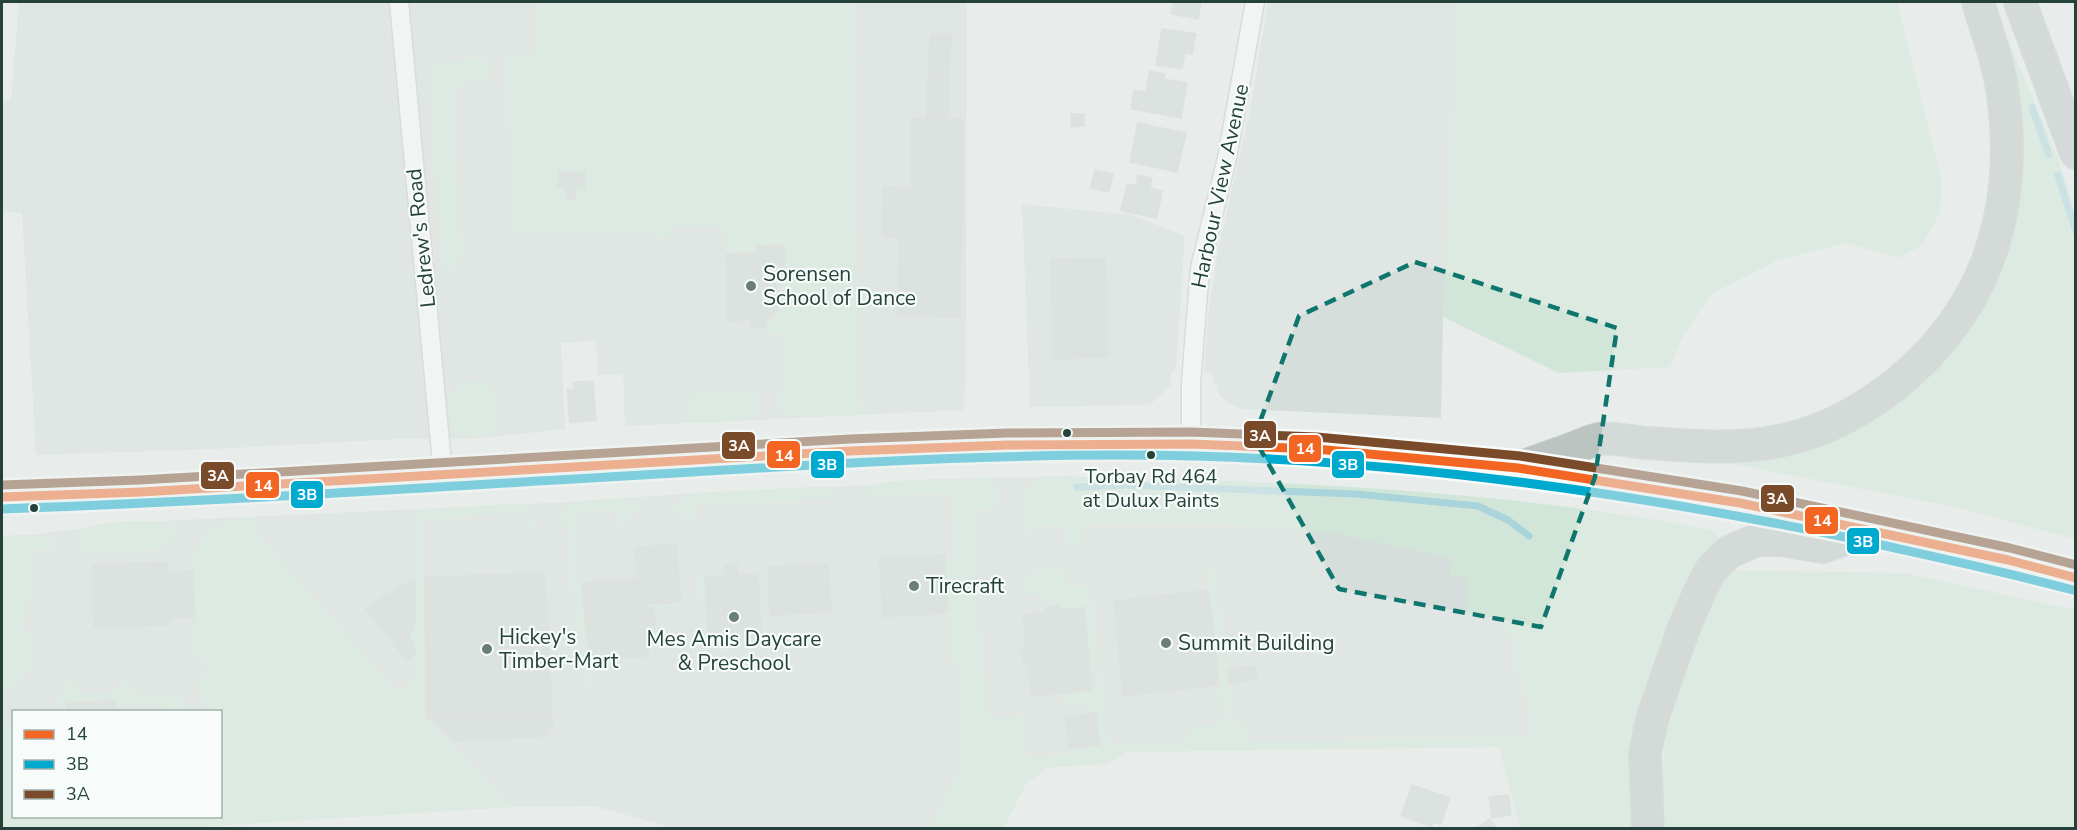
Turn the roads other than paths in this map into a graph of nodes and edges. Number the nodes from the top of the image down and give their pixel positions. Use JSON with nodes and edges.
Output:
{"nodes":[{"id":1,"x":399,"y":2,"type":"edge"},
{"id":2,"x":1255,"y":2,"type":"edge"},
{"id":3,"x":1978,"y":2,"type":"edge"},
{"id":4,"x":2020,"y":2,"type":"edge"},
{"id":5,"x":2076,"y":153,"type":"edge"},
{"id":6,"x":1191,"y":444,"type":"junction"},
{"id":7,"x":1518,"y":468,"type":"junction"},
{"id":8,"x":443,"y":474,"type":"junction"},
{"id":9,"x":2,"y":497,"type":"edge"},
{"id":10,"x":1866,"y":531,"type":"junction"},
{"id":11,"x":2076,"y":578,"type":"edge"},
{"id":12,"x":1648,"y":828,"type":"edge"}],
"edges":[{"from":1,"to":8,"type":"street","name":"Ledrew's Road"},
{"from":2,"to":6,"type":"street","name":"Harbour View Avenue"},
{"from":3,"to":7,"type":"highway"},
{"from":4,"to":5,"type":"highway"},
{"from":6,"to":7,"type":"main road"},
{"from":6,"to":8,"type":"main road"},
{"from":7,"to":10,"type":"main road"},
{"from":8,"to":9,"type":"main road"},
{"from":10,"to":11,"type":"main road"},
{"from":10,"to":12,"type":"highway"}]}
